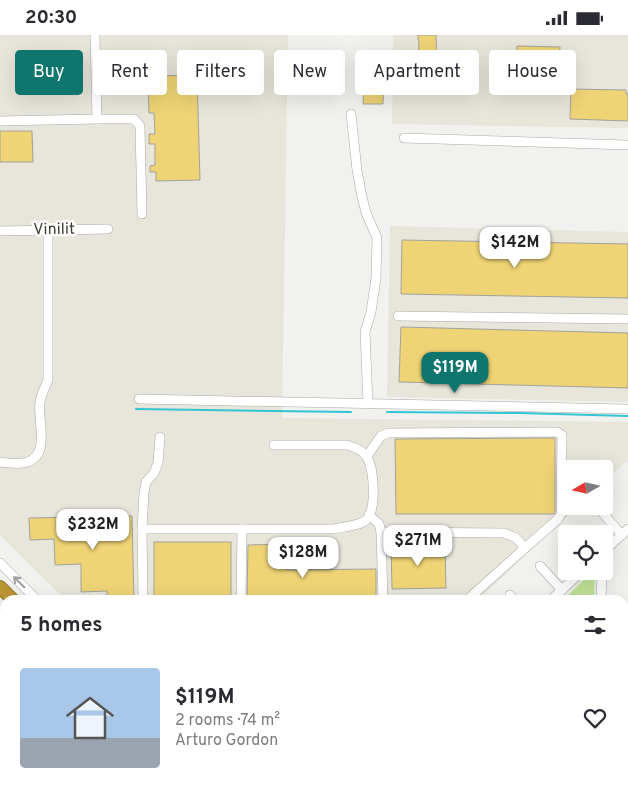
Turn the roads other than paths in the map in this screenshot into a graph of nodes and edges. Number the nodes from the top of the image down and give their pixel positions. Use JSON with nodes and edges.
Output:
{"nodes":[{"id":1,"x":95,"y":35,"type":"edge"},
{"id":2,"x":351,"y":114,"type":"dead end"},
{"id":3,"x":97,"y":119,"type":"junction"},
{"id":4,"x":0,"y":121,"type":"edge"},
{"id":5,"x":404,"y":138,"type":"dead end"},
{"id":6,"x":628,"y":145,"type":"edge"},
{"id":7,"x":142,"y":214,"type":"dead end"},
{"id":8,"x":108,"y":229,"type":"dead end"},
{"id":9,"x":48,"y":230,"type":"junction"},
{"id":10,"x":0,"y":231,"type":"edge"},
{"id":11,"x":398,"y":316,"type":"dead end"},
{"id":12,"x":628,"y":319,"type":"edge"},
{"id":13,"x":139,"y":399,"type":"dead end"},
{"id":14,"x":368,"y":404,"type":"junction"},
{"id":15,"x":628,"y":409,"type":"edge"},
{"id":16,"x":160,"y":437,"type":"dead end"},
{"id":17,"x":274,"y":445,"type":"dead end"},
{"id":18,"x":366,"y":456,"type":"junction"},
{"id":19,"x":0,"y":463,"type":"edge"},
{"id":20,"x":369,"y":515,"type":"junction"},
{"id":21,"x":606,"y":515,"type":"edge"},
{"id":22,"x":142,"y":529,"type":"junction"},
{"id":23,"x":242,"y":529,"type":"junction"},
{"id":24,"x":381,"y":532,"type":"junction"},
{"id":25,"x":625,"y":532,"type":"edge"},
{"id":26,"x":613,"y":543,"type":"edge"},
{"id":27,"x":525,"y":548,"type":"junction"},
{"id":28,"x":0,"y":563,"type":"edge"},
{"id":29,"x":540,"y":566,"type":"dead end"},
{"id":30,"x":573,"y":580,"type":"edge"},
{"id":31,"x":602,"y":580,"type":"edge"},
{"id":32,"x":562,"y":590,"type":"junction"},
{"id":33,"x":32,"y":595,"type":"edge"},
{"id":34,"x":143,"y":595,"type":"edge"},
{"id":35,"x":241,"y":595,"type":"edge"},
{"id":36,"x":383,"y":595,"type":"edge"},
{"id":37,"x":473,"y":595,"type":"edge"},
{"id":38,"x":556,"y":595,"type":"edge"},
{"id":39,"x":601,"y":595,"type":"edge"}],
"edges":[{"from":1,"to":3,"type":"street"},
{"from":2,"to":14,"type":"street"},
{"from":3,"to":4,"type":"street"},
{"from":3,"to":7,"type":"street"},
{"from":5,"to":6,"type":"street"},
{"from":8,"to":9,"type":"street","name":"Vinilit"},
{"from":9,"to":10,"type":"street","name":"Vinilit"},
{"from":9,"to":19,"type":"street"},
{"from":11,"to":12,"type":"street"},
{"from":13,"to":14,"type":"street"},
{"from":14,"to":15,"type":"street"},
{"from":16,"to":22,"type":"street"},
{"from":17,"to":18,"type":"street"},
{"from":18,"to":20,"type":"street"},
{"from":18,"to":27,"type":"street"},
{"from":20,"to":23,"type":"street"},
{"from":20,"to":24,"type":"street"},
{"from":21,"to":25,"type":"street"},
{"from":22,"to":23,"type":"street"},
{"from":22,"to":34,"type":"street"},
{"from":23,"to":35,"type":"street"},
{"from":24,"to":27,"type":"street"},
{"from":24,"to":36,"type":"street"},
{"from":25,"to":26,"type":"street"},
{"from":27,"to":37,"type":"street"},
{"from":33,"to":28,"type":"street","one_way":true},
{"from":29,"to":32,"type":"street"},
{"from":30,"to":32,"type":"street"},
{"from":31,"to":39,"type":"street"},
{"from":32,"to":38,"type":"street"}]}
